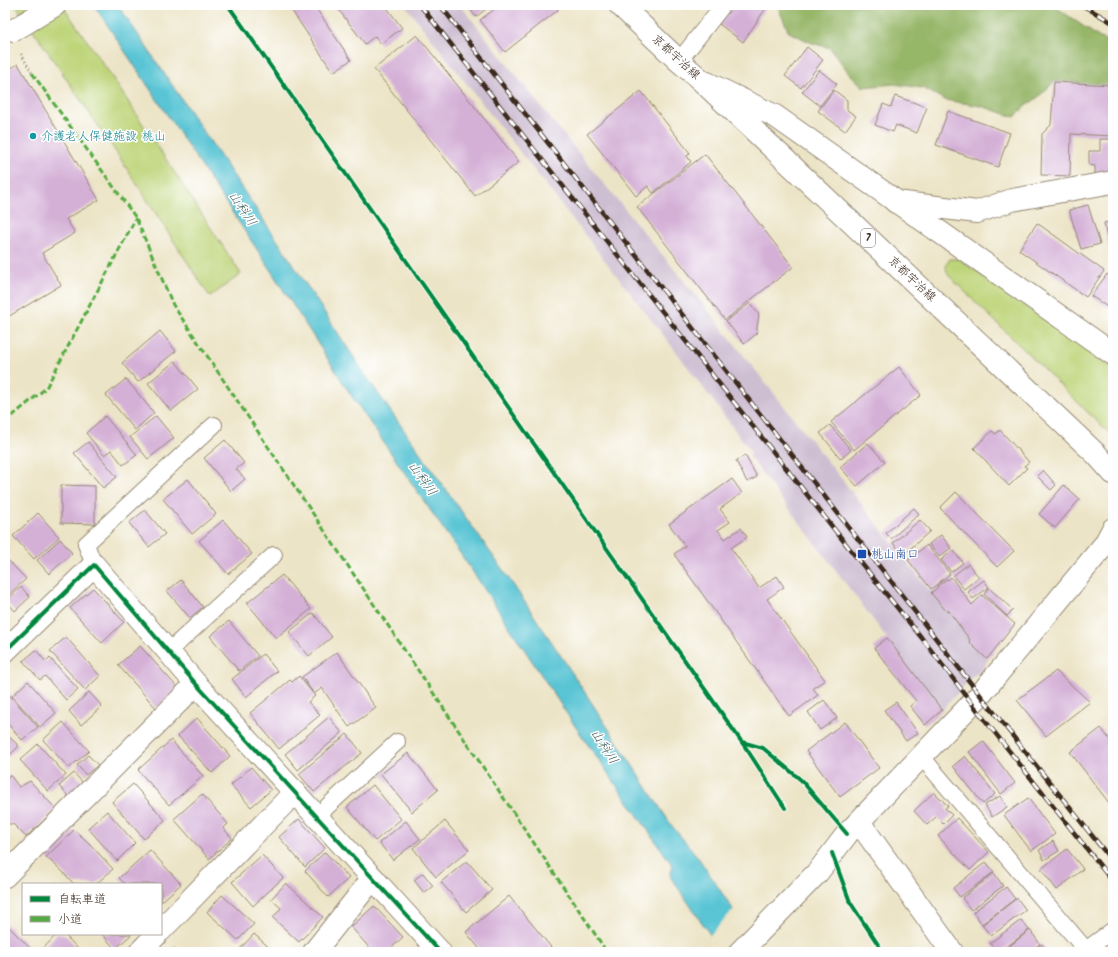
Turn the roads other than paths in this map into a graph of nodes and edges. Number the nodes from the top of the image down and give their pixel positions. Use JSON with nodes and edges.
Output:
{"nodes":[{"id":1,"x":55,"y":5,"type":"edge"},
{"id":2,"x":620,"y":5,"type":"edge"},
{"id":3,"x":724,"y":5,"type":"edge"},
{"id":4,"x":10,"y":33,"type":"edge"},
{"id":5,"x":679,"y":61,"type":"junction"},
{"id":6,"x":702,"y":81,"type":"junction"},
{"id":7,"x":1113,"y":182,"type":"edge"},
{"id":8,"x":896,"y":202,"type":"junction"},
{"id":9,"x":1113,"y":354,"type":"edge"},
{"id":10,"x":214,"y":425,"type":"dead end"},
{"id":11,"x":1113,"y":473,"type":"edge"},
{"id":12,"x":1113,"y":529,"type":"edge"},
{"id":13,"x":274,"y":555,"type":"dead end"},
{"id":14,"x":94,"y":565,"type":"junction"},
{"id":15,"x":5,"y":651,"type":"edge"},
{"id":16,"x":169,"y":651,"type":"junction"},
{"id":17,"x":196,"y":684,"type":"junction"},
{"id":18,"x":397,"y":742,"type":"dead end"},
{"id":19,"x":921,"y":756,"type":"junction"},
{"id":20,"x":295,"y":792,"type":"junction"},
{"id":21,"x":317,"y":816,"type":"junction"},
{"id":22,"x":858,"y":822,"type":"junction"},
{"id":23,"x":5,"y":876,"type":"edge"},
{"id":24,"x":374,"y":878,"type":"junction"},
{"id":25,"x":162,"y":929,"type":"edge"},
{"id":26,"x":1113,"y":930,"type":"edge"},
{"id":27,"x":156,"y":935,"type":"edge"},
{"id":28,"x":140,"y":952,"type":"edge"},
{"id":29,"x":314,"y":952,"type":"edge"},
{"id":30,"x":440,"y":952,"type":"edge"},
{"id":31,"x":740,"y":952,"type":"edge"},
{"id":32,"x":952,"y":952,"type":"edge"}],
"edges":[{"from":1,"to":4,"type":"street"},
{"from":2,"to":5,"type":"street","name":"京都宇治線","number":"7"},
{"from":3,"to":5,"type":"lane"},
{"from":5,"to":6,"type":"street","name":"京都宇治線","number":"7"},
{"from":6,"to":8,"type":"street"},
{"from":6,"to":11,"type":"street","name":"京都宇治線","number":"7"},
{"from":7,"to":8,"type":"street"},
{"from":8,"to":9,"type":"street"},
{"from":10,"to":14,"type":"lane"},
{"from":12,"to":19,"type":"street"},
{"from":13,"to":16,"type":"lane"},
{"from":14,"to":15,"type":"street"},
{"from":14,"to":16,"type":"street"},
{"from":16,"to":17,"type":"street"},
{"from":17,"to":20,"type":"street"},
{"from":17,"to":23,"type":"street"},
{"from":18,"to":21,"type":"lane"},
{"from":19,"to":22,"type":"street"},
{"from":19,"to":26,"type":"lane"},
{"from":20,"to":21,"type":"street"},
{"from":20,"to":25,"type":"street"},
{"from":21,"to":24,"type":"street"},
{"from":22,"to":31,"type":"street"},
{"from":22,"to":32,"type":"street"},
{"from":24,"to":29,"type":"street"},
{"from":24,"to":30,"type":"street"},
{"from":27,"to":28,"type":"street"}]}
